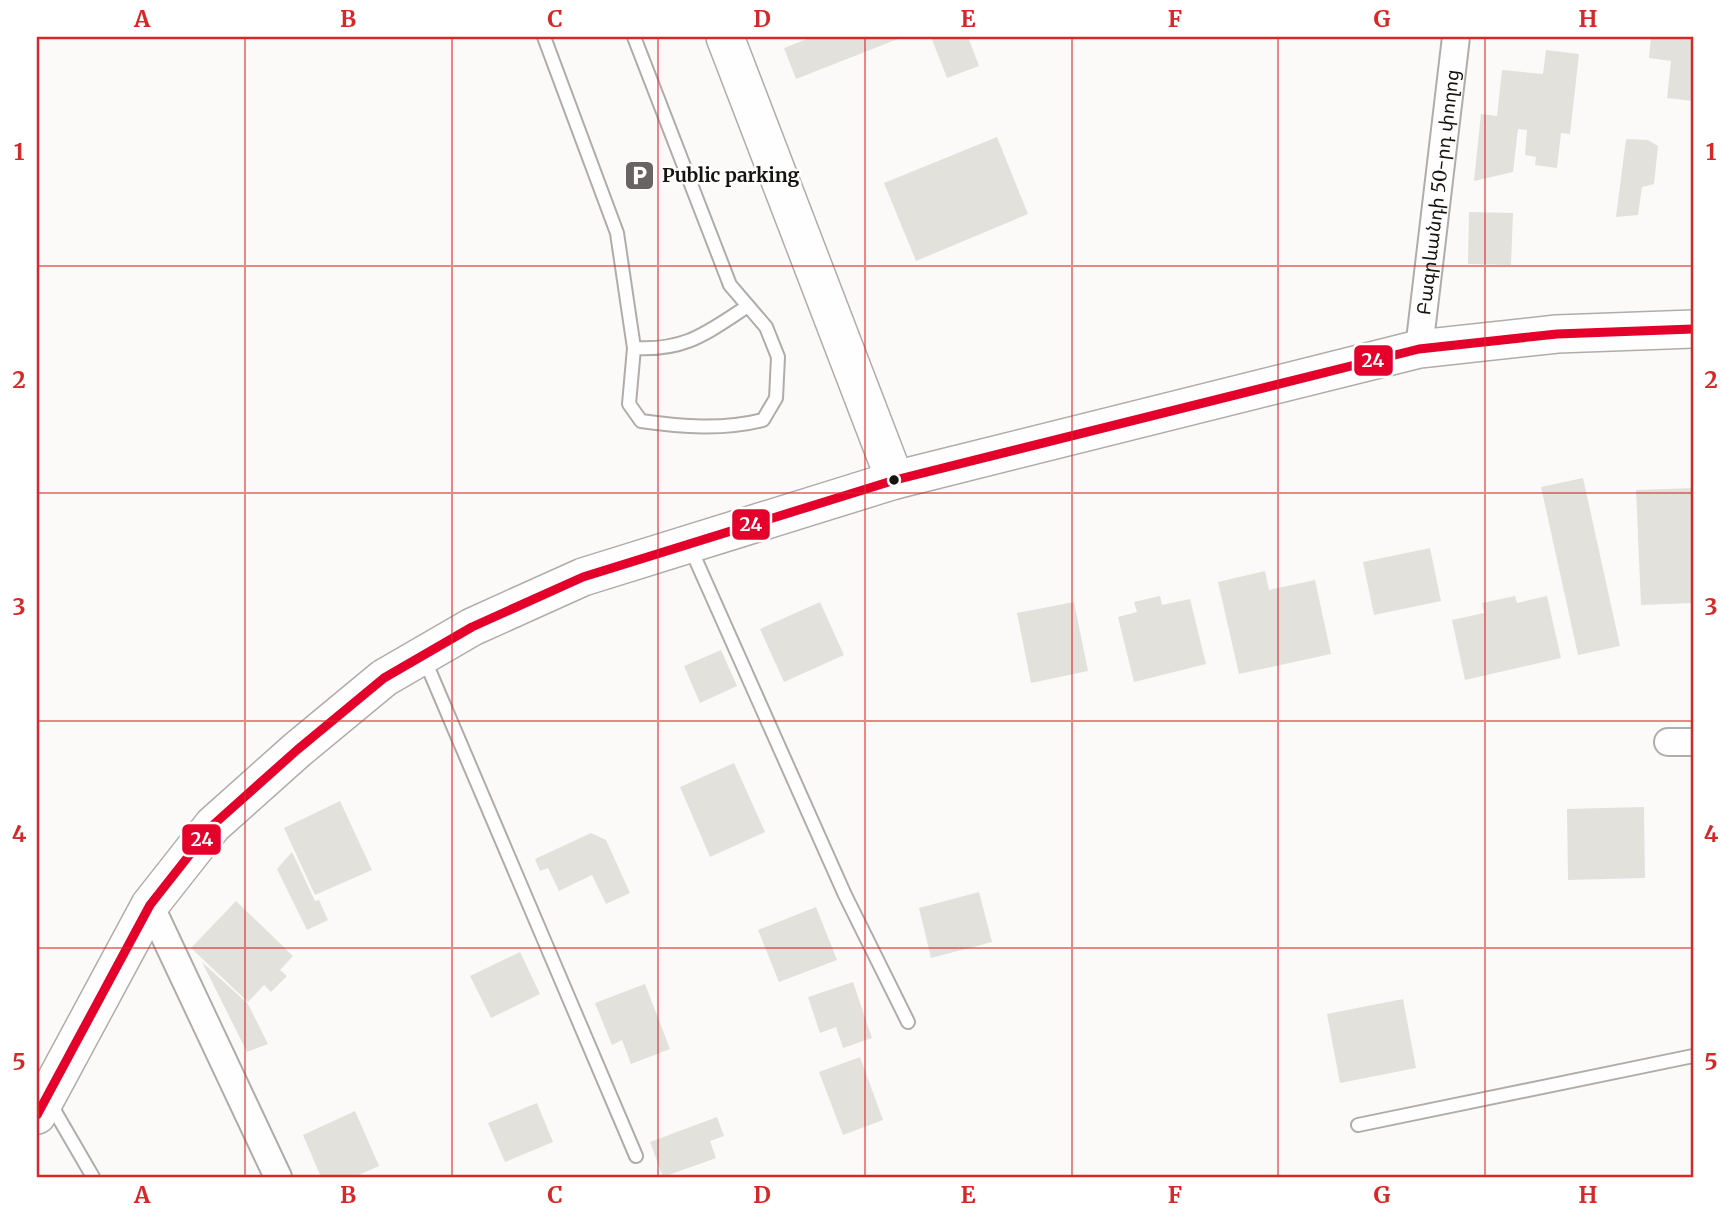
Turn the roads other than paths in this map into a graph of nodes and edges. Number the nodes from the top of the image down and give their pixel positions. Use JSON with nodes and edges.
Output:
{"nodes":[{"id":1,"x":544,"y":37,"type":"edge"},
{"id":2,"x":634,"y":37,"type":"edge"},
{"id":3,"x":725,"y":37,"type":"edge"},
{"id":4,"x":1456,"y":37,"type":"edge"},
{"id":5,"x":748,"y":306,"type":"junction"},
{"id":6,"x":1693,"y":329,"type":"edge"},
{"id":7,"x":634,"y":348,"type":"junction"},
{"id":8,"x":1419,"y":349,"type":"junction"},
{"id":9,"x":895,"y":480,"type":"junction"},
{"id":10,"x":688,"y":544,"type":"junction"},
{"id":11,"x":422,"y":655,"type":"junction"},
{"id":12,"x":150,"y":905,"type":"junction"},
{"id":13,"x":908,"y":1022,"type":"dead end"},
{"id":14,"x":1693,"y":1056,"type":"edge"},
{"id":15,"x":42,"y":1106,"type":"edge"},
{"id":16,"x":1359,"y":1125,"type":"dead end"},
{"id":17,"x":636,"y":1156,"type":"dead end"},
{"id":18,"x":93,"y":1177,"type":"edge"},
{"id":19,"x":278,"y":1177,"type":"edge"}],
"edges":[{"from":1,"to":7,"type":"lane"},
{"from":2,"to":5,"type":"lane"},
{"from":3,"to":9,"type":"main road"},
{"from":4,"to":8,"type":"street","name":"Բագրևանդի 50-րդ փողոց"},
{"from":5,"to":7,"type":"lane"},
{"from":5,"to":7,"type":"lane"},
{"from":6,"to":8,"type":"main road"},
{"from":8,"to":9,"type":"main road"},
{"from":9,"to":10,"type":"main road"},
{"from":10,"to":11,"type":"main road"},
{"from":10,"to":13,"type":"lane"},
{"from":11,"to":12,"type":"main road"},
{"from":11,"to":17,"type":"lane"},
{"from":12,"to":15,"type":"main road"},
{"from":12,"to":19,"type":"street"},
{"from":14,"to":16,"type":"lane"},
{"from":15,"to":18,"type":"lane"}]}
